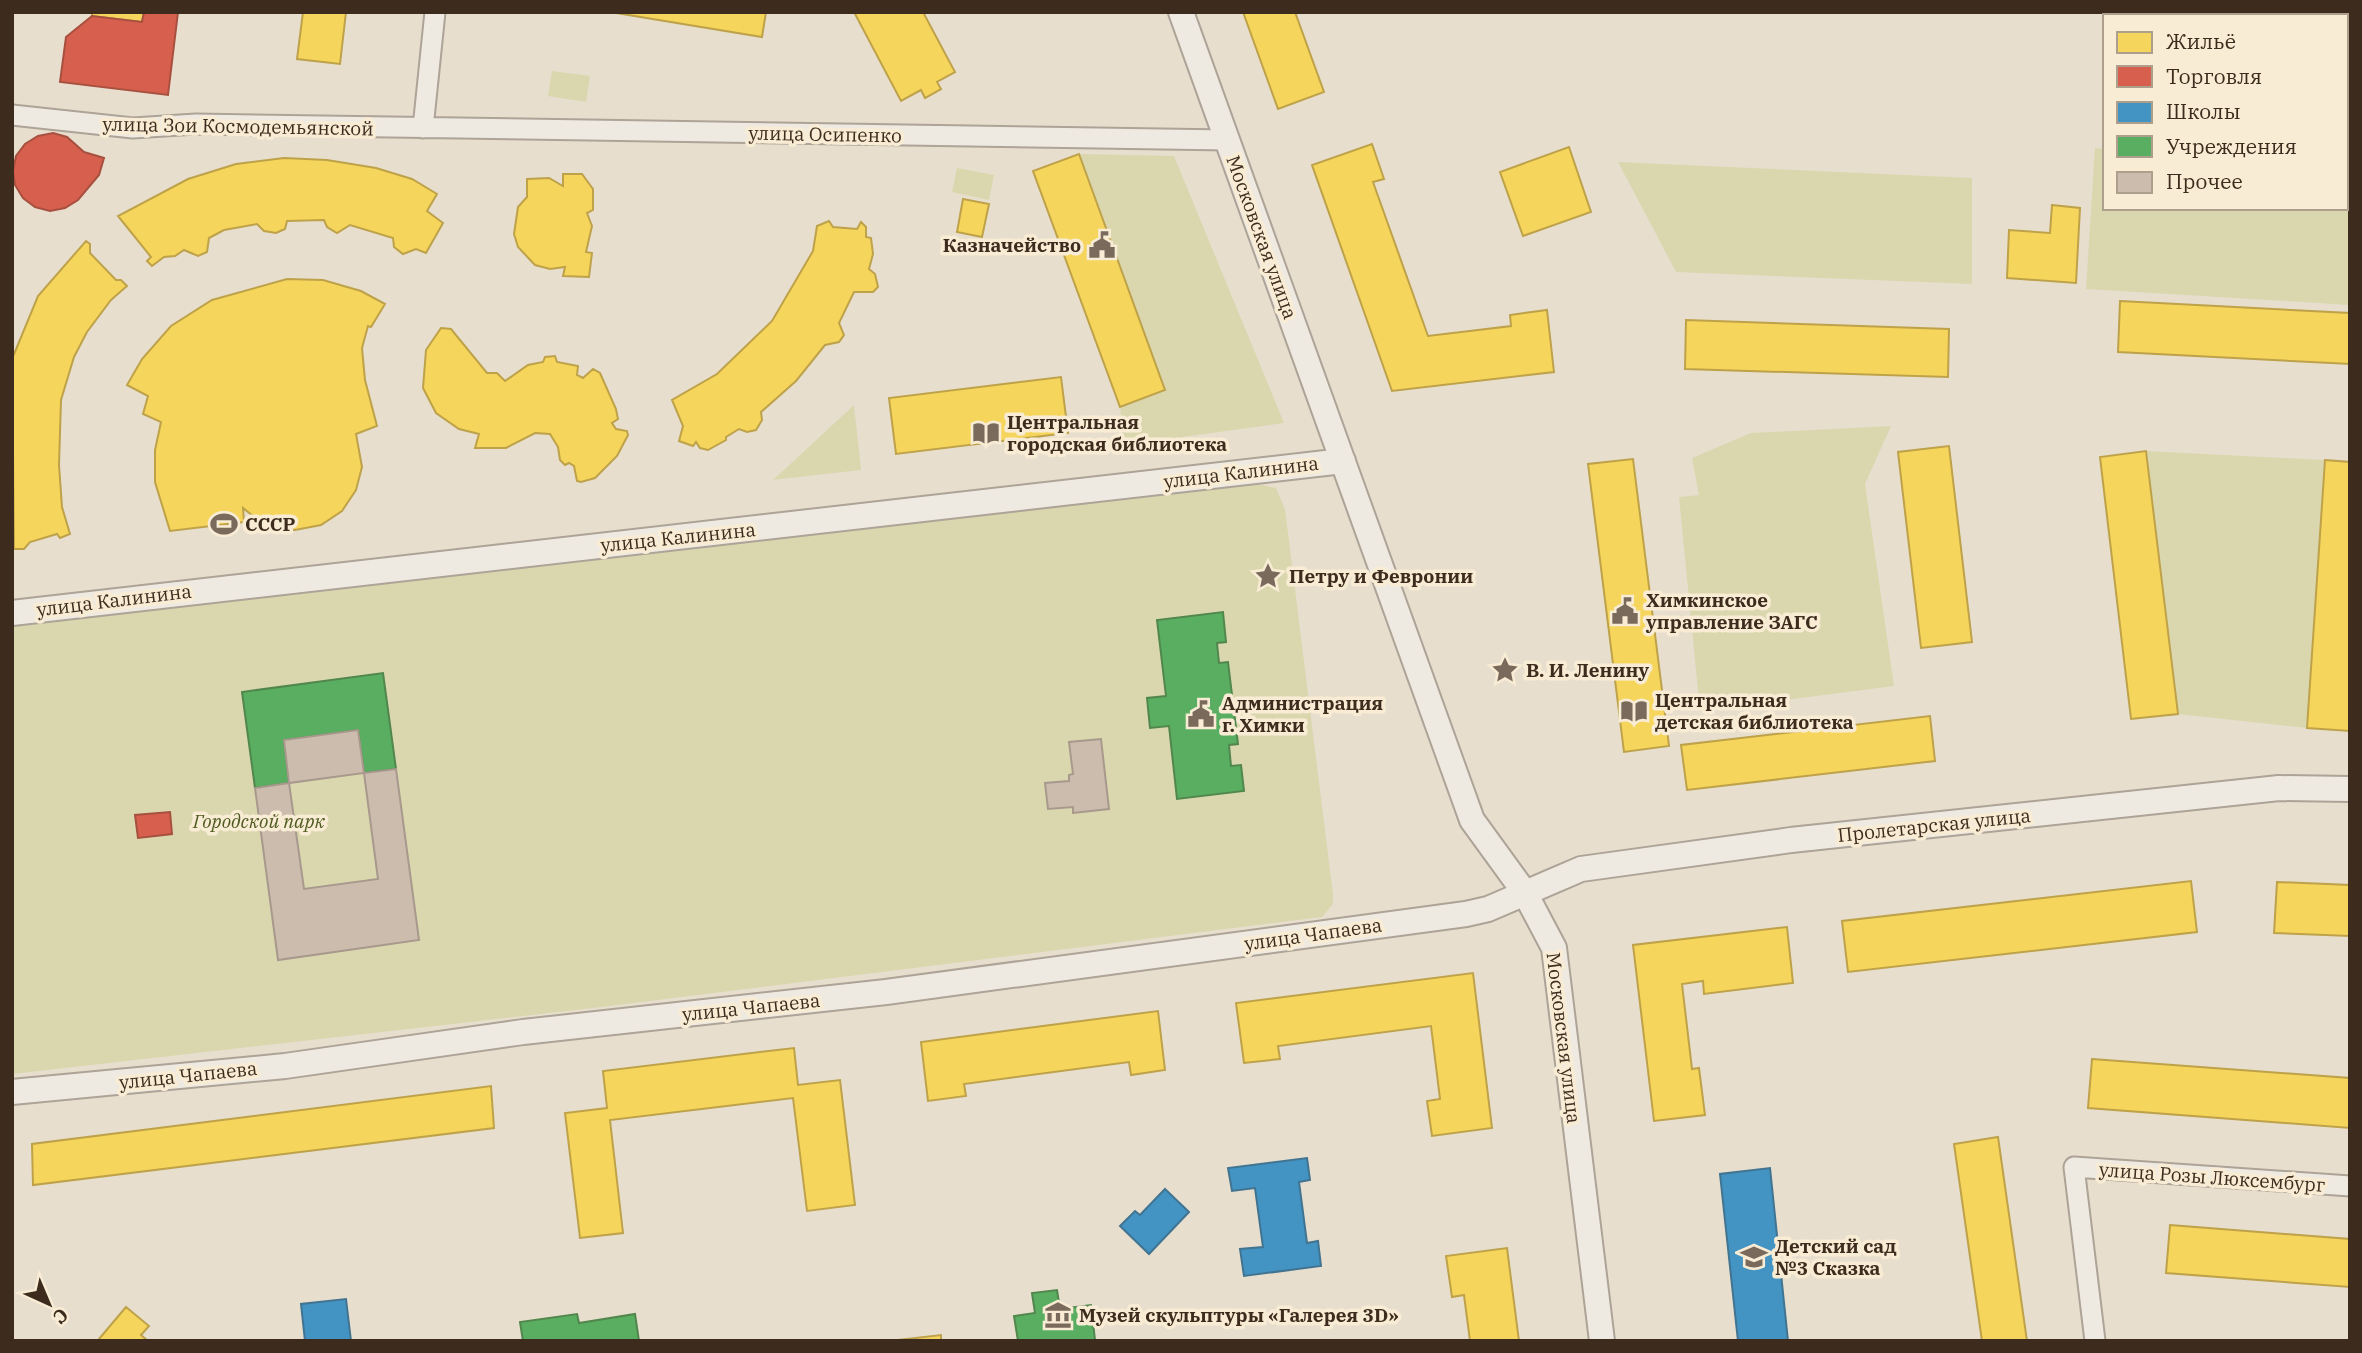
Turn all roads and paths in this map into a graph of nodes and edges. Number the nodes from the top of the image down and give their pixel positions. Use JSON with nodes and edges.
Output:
{"nodes":[{"id":1,"x":435,"y":12,"type":"edge"},
{"id":2,"x":1181,"y":12,"type":"edge"},
{"id":3,"x":12,"y":115,"type":"edge"},
{"id":4,"x":423,"y":128,"type":"junction"},
{"id":5,"x":1227,"y":140,"type":"junction"},
{"id":6,"x":1343,"y":461,"type":"junction"},
{"id":7,"x":12,"y":613,"type":"edge"},
{"id":8,"x":2350,"y":789,"type":"edge"},
{"id":9,"x":1530,"y":903,"type":"junction"},
{"id":10,"x":12,"y":1092,"type":"edge"},
{"id":11,"x":2350,"y":1186,"type":"edge"},
{"id":12,"x":1602,"y":1341,"type":"edge"},
{"id":13,"x":2095,"y":1341,"type":"edge"}],
"edges":[{"from":1,"to":4,"type":"street"},
{"from":2,"to":5,"type":"street","name":"Московская улица"},
{"from":3,"to":4,"type":"street","name":"улица Зои Космодемьянской"},
{"from":4,"to":5,"type":"street","name":"улица Осипенко"},
{"from":5,"to":6,"type":"street","name":"Московская улица"},
{"from":6,"to":7,"type":"street","name":"улица Калинина"},
{"from":6,"to":9,"type":"street","name":"Московская улица"},
{"from":8,"to":9,"type":"street","name":"Пролетарская улица"},
{"from":9,"to":10,"type":"street","name":"улица Чапаева"},
{"from":9,"to":12,"type":"street","name":"Московская улица"},
{"from":11,"to":13,"type":"street","name":"улица Розы Люксембург"}]}
